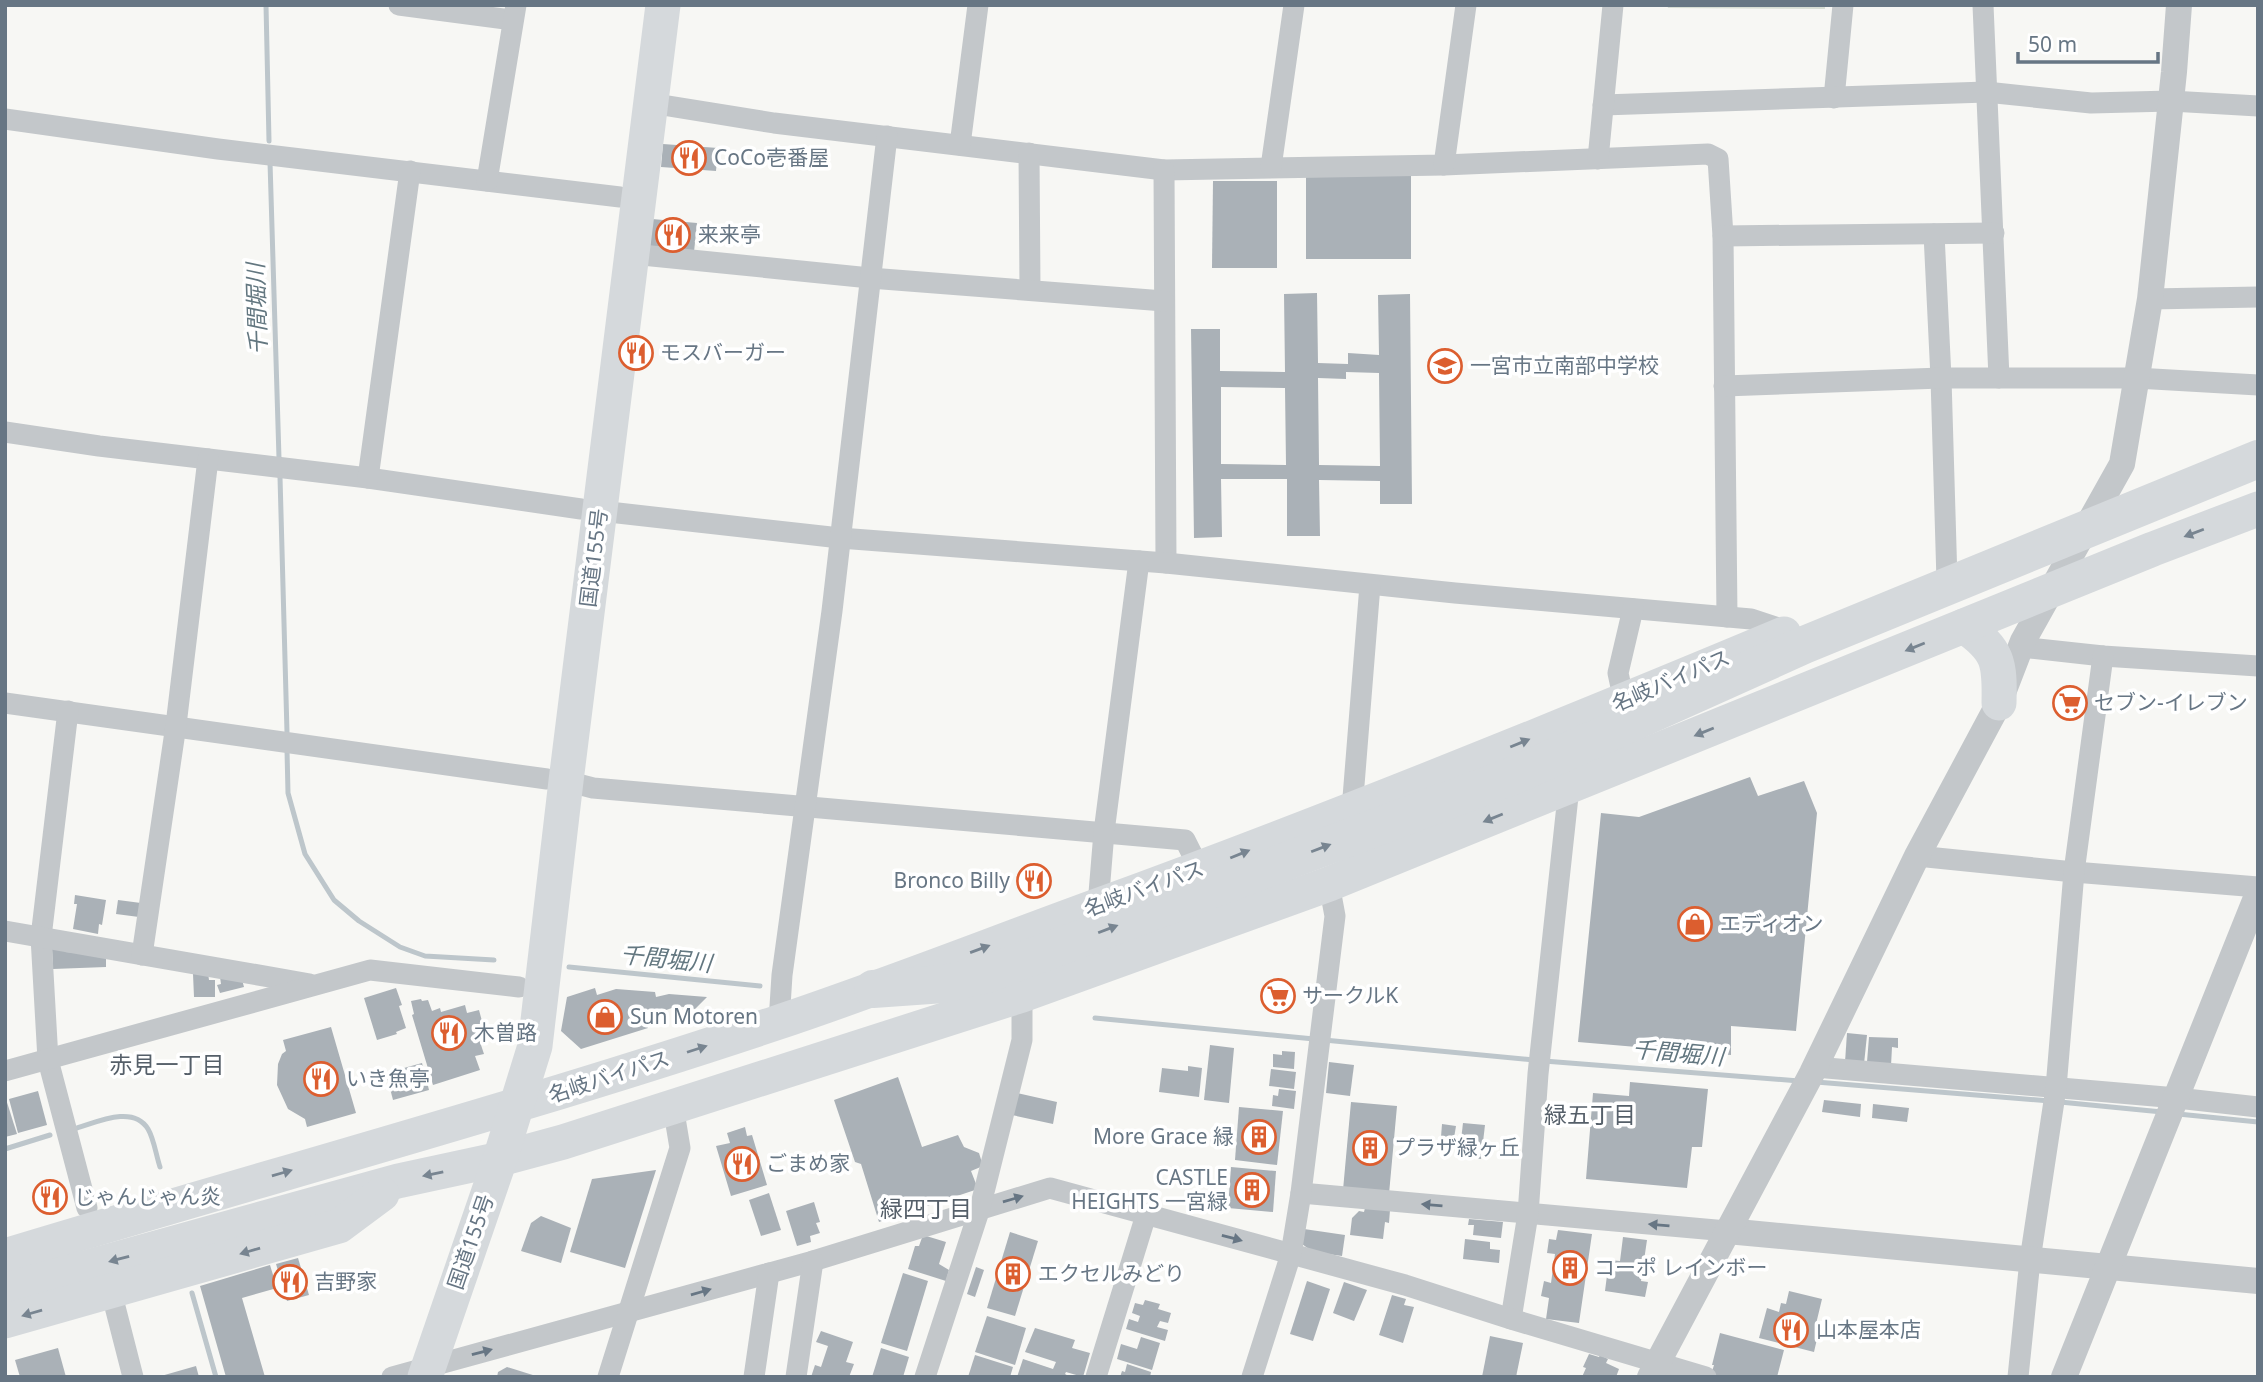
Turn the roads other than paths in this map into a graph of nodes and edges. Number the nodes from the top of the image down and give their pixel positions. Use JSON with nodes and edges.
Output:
{"nodes":[{"id":1,"x":398,"y":5,"type":"edge"},
{"id":2,"x":643,"y":5,"type":"edge"},
{"id":3,"x":663,"y":5,"type":"edge"},
{"id":4,"x":978,"y":5,"type":"edge"},
{"id":5,"x":1294,"y":5,"type":"edge"},
{"id":6,"x":1466,"y":5,"type":"edge"},
{"id":7,"x":1613,"y":5,"type":"edge"},
{"id":8,"x":1843,"y":5,"type":"edge"},
{"id":9,"x":1983,"y":5,"type":"edge"},
{"id":10,"x":2179,"y":5,"type":"edge"},
{"id":11,"x":514,"y":13,"type":"edge"},
{"id":12,"x":1986,"y":92,"type":"junction"},
{"id":13,"x":1834,"y":98,"type":"junction"},
{"id":14,"x":2171,"y":101,"type":"junction"},
{"id":15,"x":650,"y":103,"type":"junction"},
{"id":16,"x":1603,"y":106,"type":"junction"},
{"id":17,"x":2258,"y":106,"type":"edge"},
{"id":18,"x":5,"y":119,"type":"edge"},
{"id":19,"x":887,"y":136,"type":"junction"},
{"id":20,"x":960,"y":145,"type":"junction"},
{"id":21,"x":1029,"y":153,"type":"junction"},
{"id":22,"x":1598,"y":159,"type":"junction"},
{"id":23,"x":1444,"y":164,"type":"junction"},
{"id":24,"x":1271,"y":167,"type":"junction"},
{"id":25,"x":1164,"y":170,"type":"junction"},
{"id":26,"x":410,"y":171,"type":"junction"},
{"id":27,"x":486,"y":181,"type":"junction"},
{"id":28,"x":620,"y":197,"type":"junction"},
{"id":29,"x":1994,"y":233,"type":"junction"},
{"id":30,"x":1934,"y":234,"type":"junction"},
{"id":31,"x":1723,"y":236,"type":"junction"},
{"id":32,"x":632,"y":254,"type":"junction"},
{"id":33,"x":870,"y":278,"type":"junction"},
{"id":34,"x":1030,"y":290,"type":"junction"},
{"id":35,"x":2258,"y":297,"type":"edge"},
{"id":36,"x":2150,"y":299,"type":"junction"},
{"id":37,"x":1164,"y":300,"type":"junction"},
{"id":38,"x":1941,"y":378,"type":"junction"},
{"id":39,"x":1999,"y":378,"type":"junction"},
{"id":40,"x":2136,"y":378,"type":"junction"},
{"id":41,"x":2258,"y":385,"type":"edge"},
{"id":42,"x":1724,"y":386,"type":"junction"},
{"id":43,"x":5,"y":432,"type":"edge"},
{"id":44,"x":2258,"y":453,"type":"edge"},
{"id":45,"x":208,"y":459,"type":"junction"},
{"id":46,"x":2258,"y":459,"type":"edge"},
{"id":47,"x":368,"y":478,"type":"junction"},
{"id":48,"x":2258,"y":509,"type":"edge"},
{"id":49,"x":590,"y":510,"type":"junction"},
{"id":50,"x":2093,"y":520,"type":"junction"},
{"id":51,"x":840,"y":538,"type":"junction"},
{"id":52,"x":1139,"y":561,"type":"junction"},
{"id":53,"x":1166,"y":563,"type":"junction"},
{"id":54,"x":1947,"y":581,"type":"junction"},
{"id":55,"x":1370,"y":584,"type":"junction"},
{"id":56,"x":2053,"y":591,"type":"junction"},
{"id":57,"x":1633,"y":608,"type":"junction"},
{"id":58,"x":1727,"y":617,"type":"junction"},
{"id":59,"x":1964,"y":626,"type":"junction"},
{"id":60,"x":1790,"y":632,"type":"junction"},
{"id":61,"x":2021,"y":647,"type":"junction"},
{"id":62,"x":2103,"y":656,"type":"junction"},
{"id":63,"x":2258,"y":666,"type":"edge"},
{"id":64,"x":1624,"y":701,"type":"junction"},
{"id":65,"x":5,"y":703,"type":"edge"},
{"id":66,"x":2000,"y":703,"type":"junction"},
{"id":67,"x":68,"y":711,"type":"junction"},
{"id":68,"x":176,"y":725,"type":"junction"},
{"id":69,"x":556,"y":780,"type":"junction"},
{"id":70,"x":1569,"y":787,"type":"junction"},
{"id":71,"x":806,"y":806,"type":"junction"},
{"id":72,"x":1352,"y":810,"type":"junction"},
{"id":73,"x":1104,"y":832,"type":"junction"},
{"id":74,"x":1917,"y":856,"type":"junction"},
{"id":75,"x":1200,"y":870,"type":"junction"},
{"id":76,"x":2074,"y":872,"type":"junction"},
{"id":77,"x":1329,"y":884,"type":"junction"},
{"id":78,"x":2258,"y":887,"type":"edge"},
{"id":79,"x":2258,"y":893,"type":"edge"},
{"id":80,"x":1098,"y":905,"type":"junction"},
{"id":81,"x":5,"y":931,"type":"edge"},
{"id":82,"x":41,"y":937,"type":"junction"},
{"id":83,"x":142,"y":954,"type":"junction"},
{"id":84,"x":318,"y":985,"type":"junction"},
{"id":85,"x":519,"y":987,"type":"junction"},
{"id":86,"x":873,"y":989,"type":"junction"},
{"id":87,"x":1023,"y":995,"type":"junction"},
{"id":88,"x":779,"y":1023,"type":"junction"},
{"id":89,"x":48,"y":1060,"type":"junction"},
{"id":90,"x":5,"y":1071,"type":"edge"},
{"id":91,"x":1810,"y":1077,"type":"junction"},
{"id":92,"x":2054,"y":1098,"type":"junction"},
{"id":93,"x":673,"y":1106,"type":"junction"},
{"id":94,"x":515,"y":1107,"type":"junction"},
{"id":95,"x":2258,"y":1107,"type":"edge"},
{"id":96,"x":2172,"y":1108,"type":"junction"},
{"id":97,"x":500,"y":1159,"type":"junction"},
{"id":98,"x":398,"y":1181,"type":"junction"},
{"id":99,"x":246,"y":1183,"type":"junction"},
{"id":100,"x":1301,"y":1193,"type":"junction"},
{"id":101,"x":87,"y":1208,"type":"junction"},
{"id":102,"x":980,"y":1208,"type":"junction"},
{"id":103,"x":1528,"y":1214,"type":"junction"},
{"id":104,"x":1146,"y":1215,"type":"junction"},
{"id":105,"x":1727,"y":1231,"type":"junction"},
{"id":106,"x":6,"y":1238,"type":"edge"},
{"id":107,"x":196,"y":1238,"type":"junction"},
{"id":108,"x":1291,"y":1254,"type":"junction"},
{"id":109,"x":813,"y":1261,"type":"junction"},
{"id":110,"x":2031,"y":1261,"type":"junction"},
{"id":111,"x":2108,"y":1268,"type":"junction"},
{"id":112,"x":769,"y":1273,"type":"junction"},
{"id":113,"x":147,"y":1280,"type":"junction"},
{"id":114,"x":2258,"y":1281,"type":"edge"},
{"id":115,"x":5,"y":1290,"type":"edge"},
{"id":116,"x":111,"y":1291,"type":"junction"},
{"id":117,"x":630,"y":1312,"type":"junction"},
{"id":118,"x":1511,"y":1319,"type":"junction"},
{"id":119,"x":5,"y":1321,"type":"edge"},
{"id":120,"x":1654,"y":1369,"type":"edge"},
{"id":121,"x":427,"y":1372,"type":"edge"},
{"id":122,"x":133,"y":1377,"type":"edge"},
{"id":123,"x":392,"y":1377,"type":"edge"},
{"id":124,"x":608,"y":1377,"type":"edge"},
{"id":125,"x":754,"y":1377,"type":"edge"},
{"id":126,"x":796,"y":1377,"type":"edge"},
{"id":127,"x":926,"y":1377,"type":"edge"},
{"id":128,"x":1096,"y":1377,"type":"edge"},
{"id":129,"x":1252,"y":1377,"type":"edge"},
{"id":130,"x":1706,"y":1377,"type":"edge"},
{"id":131,"x":2018,"y":1377,"type":"edge"},
{"id":132,"x":2064,"y":1377,"type":"edge"}],
"edges":[{"from":1,"to":11,"type":"street"},
{"from":2,"to":28,"type":"highway","name":"国道155号"},
{"from":3,"to":15,"type":"highway","name":"国道155号"},
{"from":4,"to":20,"type":"street"},
{"from":5,"to":24,"type":"street"},
{"from":6,"to":23,"type":"street"},
{"from":7,"to":16,"type":"street"},
{"from":8,"to":13,"type":"street"},
{"from":9,"to":12,"type":"street"},
{"from":10,"to":14,"type":"street"},
{"from":11,"to":27,"type":"street"},
{"from":12,"to":13,"type":"street"},
{"from":12,"to":14,"type":"street"},
{"from":12,"to":29,"type":"street"},
{"from":13,"to":16,"type":"street"},
{"from":14,"to":17,"type":"street"},
{"from":14,"to":36,"type":"street"},
{"from":15,"to":19,"type":"street"},
{"from":15,"to":32,"type":"highway","name":"国道155号"},
{"from":16,"to":22,"type":"street"},
{"from":18,"to":26,"type":"street"},
{"from":19,"to":20,"type":"street"},
{"from":19,"to":33,"type":"street"},
{"from":20,"to":21,"type":"street"},
{"from":21,"to":25,"type":"street"},
{"from":21,"to":34,"type":"street"},
{"from":22,"to":23,"type":"street"},
{"from":22,"to":31,"type":"street"},
{"from":23,"to":24,"type":"street"},
{"from":24,"to":25,"type":"street"},
{"from":25,"to":37,"type":"street"},
{"from":26,"to":27,"type":"street"},
{"from":26,"to":47,"type":"street"},
{"from":27,"to":28,"type":"street"},
{"from":28,"to":49,"type":"highway","name":"国道155号"},
{"from":29,"to":30,"type":"street"},
{"from":29,"to":39,"type":"street"},
{"from":30,"to":31,"type":"street"},
{"from":30,"to":38,"type":"street"},
{"from":31,"to":42,"type":"street"},
{"from":32,"to":33,"type":"street"},
{"from":32,"to":49,"type":"highway","name":"国道155号"},
{"from":33,"to":34,"type":"street"},
{"from":33,"to":51,"type":"street"},
{"from":34,"to":37,"type":"street"},
{"from":35,"to":36,"type":"street"},
{"from":36,"to":40,"type":"street"},
{"from":37,"to":53,"type":"street"},
{"from":38,"to":39,"type":"street"},
{"from":38,"to":42,"type":"street"},
{"from":38,"to":54,"type":"street"},
{"from":39,"to":40,"type":"street"},
{"from":40,"to":41,"type":"street"},
{"from":40,"to":50,"type":"street"},
{"from":42,"to":58,"type":"street"},
{"from":43,"to":45,"type":"street"},
{"from":44,"to":50,"type":"highway","name":"名岐バイパス"},
{"from":45,"to":47,"type":"street"},
{"from":45,"to":68,"type":"street"},
{"from":86,"to":46,"type":"highway","one_way":true},
{"from":47,"to":49,"type":"street"},
{"from":48,"to":56,"type":"highway","one_way":true},
{"from":49,"to":51,"type":"street"},
{"from":49,"to":69,"type":"highway","name":"国道155号"},
{"from":50,"to":54,"type":"highway","name":"名岐バイパス"},
{"from":50,"to":56,"type":"street"},
{"from":51,"to":52,"type":"street"},
{"from":51,"to":71,"type":"street"},
{"from":52,"to":53,"type":"street"},
{"from":52,"to":73,"type":"street"},
{"from":53,"to":55,"type":"street"},
{"from":54,"to":60,"type":"highway","name":"名岐バイパス"},
{"from":55,"to":57,"type":"street"},
{"from":55,"to":72,"type":"street"},
{"from":56,"to":59,"type":"highway"},
{"from":56,"to":61,"type":"street"},
{"from":57,"to":58,"type":"street"},
{"from":57,"to":64,"type":"street"},
{"from":58,"to":60,"type":"street"},
{"from":59,"to":66,"type":"highway"},
{"from":59,"to":70,"type":"highway","one_way":true},
{"from":60,"to":64,"type":"highway","name":"名岐バイパス"},
{"from":61,"to":62,"type":"street"},
{"from":61,"to":66,"type":"street"},
{"from":62,"to":63,"type":"street"},
{"from":62,"to":76,"type":"street"},
{"from":72,"to":64,"type":"highway","name":"名岐バイパス","one_way":true},
{"from":65,"to":67,"type":"street"},
{"from":66,"to":74,"type":"street"},
{"from":67,"to":68,"type":"street"},
{"from":67,"to":82,"type":"street"},
{"from":68,"to":69,"type":"street"},
{"from":68,"to":83,"type":"street"},
{"from":69,"to":71,"type":"street"},
{"from":69,"to":85,"type":"highway","name":"国道155号"},
{"from":69,"to":94,"type":"highway","name":"国道155号"},
{"from":70,"to":77,"type":"highway","one_way":true},
{"from":70,"to":103,"type":"street"},
{"from":71,"to":73,"type":"street"},
{"from":71,"to":88,"type":"street"},
{"from":75,"to":72,"type":"highway","name":"名岐バイパス","one_way":true},
{"from":73,"to":75,"type":"street"},
{"from":73,"to":80,"type":"street"},
{"from":74,"to":76,"type":"street"},
{"from":74,"to":91,"type":"street"},
{"from":75,"to":80,"type":"highway","name":"名岐バイパス"},
{"from":76,"to":78,"type":"street"},
{"from":76,"to":92,"type":"street"},
{"from":77,"to":87,"type":"highway"},
{"from":77,"to":100,"type":"street"},
{"from":79,"to":96,"type":"street"},
{"from":86,"to":80,"type":"highway","name":"名岐バイパス","one_way":true},
{"from":81,"to":82,"type":"street"},
{"from":82,"to":83,"type":"street"},
{"from":82,"to":89,"type":"street"},
{"from":83,"to":84,"type":"street"},
{"from":84,"to":85,"type":"street"},
{"from":84,"to":89,"type":"street"},
{"from":85,"to":94,"type":"highway","name":"国道155号"},
{"from":86,"to":88,"type":"highway","name":"名岐バイパス"},
{"from":87,"to":93,"type":"highway"},
{"from":87,"to":102,"type":"street"},
{"from":94,"to":88,"type":"highway","name":"名岐バイパス","one_way":true},
{"from":89,"to":90,"type":"street"},
{"from":89,"to":101,"type":"street"},
{"from":91,"to":92,"type":"street"},
{"from":91,"to":105,"type":"street"},
{"from":92,"to":96,"type":"street"},
{"from":92,"to":110,"type":"street"},
{"from":93,"to":97,"type":"highway"},
{"from":93,"to":117,"type":"street"},
{"from":94,"to":97,"type":"highway","name":"国道155号"},
{"from":99,"to":94,"type":"highway","name":"名岐バイパス","one_way":true},
{"from":95,"to":96,"type":"street"},
{"from":96,"to":111,"type":"street"},
{"from":97,"to":98,"type":"highway","one_way":true},
{"from":97,"to":121,"type":"highway","name":"国道155号"},
{"from":98,"to":107,"type":"highway"},
{"from":98,"to":113,"type":"highway","one_way":true},
{"from":99,"to":101,"type":"highway"},
{"from":99,"to":106,"type":"highway","name":"名岐バイパス"},
{"from":103,"to":100,"type":"street","one_way":true},
{"from":100,"to":108,"type":"street"},
{"from":101,"to":106,"type":"highway"},
{"from":102,"to":104,"type":"street","one_way":true},
{"from":102,"to":109,"type":"street"},
{"from":102,"to":127,"type":"street"},
{"from":105,"to":103,"type":"street","one_way":true},
{"from":103,"to":118,"type":"street"},
{"from":104,"to":108,"type":"street","one_way":true},
{"from":104,"to":128,"type":"street"},
{"from":105,"to":110,"type":"street"},
{"from":105,"to":120,"type":"street"},
{"from":107,"to":113,"type":"highway"},
{"from":107,"to":115,"type":"highway","one_way":true},
{"from":108,"to":118,"type":"street"},
{"from":108,"to":129,"type":"street"},
{"from":109,"to":112,"type":"street"},
{"from":109,"to":126,"type":"street"},
{"from":110,"to":111,"type":"street"},
{"from":110,"to":131,"type":"street"},
{"from":111,"to":114,"type":"street"},
{"from":111,"to":132,"type":"street"},
{"from":117,"to":112,"type":"street","one_way":true},
{"from":112,"to":125,"type":"street"},
{"from":113,"to":116,"type":"highway"},
{"from":116,"to":119,"type":"highway","one_way":true},
{"from":116,"to":122,"type":"street"},
{"from":121,"to":117,"type":"street","one_way":true},
{"from":117,"to":124,"type":"street"},
{"from":118,"to":120,"type":"street"},
{"from":120,"to":130,"type":"street"},
{"from":121,"to":123,"type":"street"}]}
